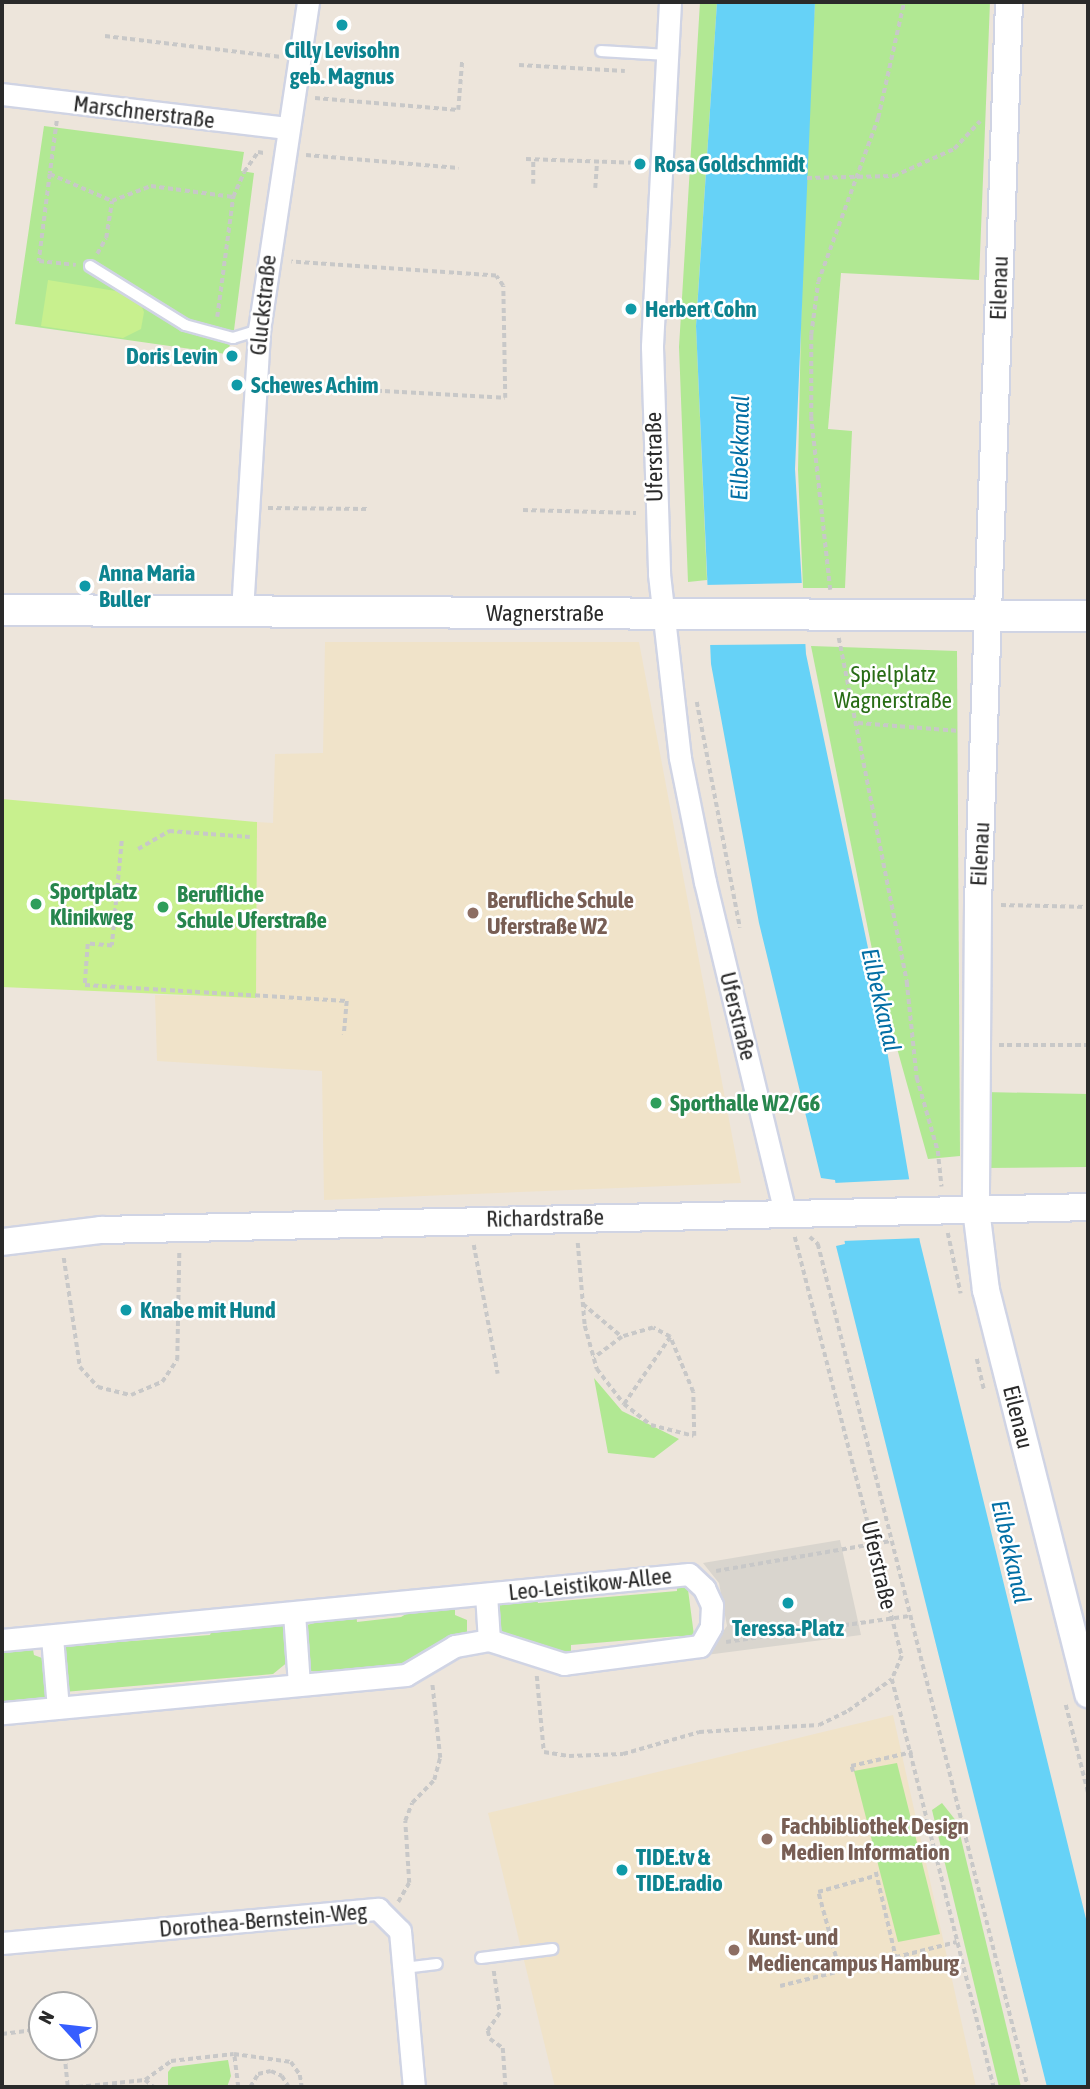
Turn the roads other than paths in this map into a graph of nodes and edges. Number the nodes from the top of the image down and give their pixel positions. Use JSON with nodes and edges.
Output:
{"nodes":[{"id":1,"x":308,"y":2,"type":"edge"},
{"id":2,"x":670,"y":2,"type":"edge"},
{"id":3,"x":1009,"y":2,"type":"edge"},
{"id":4,"x":600,"y":51,"type":"dead end"},
{"id":5,"x":667,"y":64,"type":"junction"},
{"id":6,"x":2,"y":94,"type":"edge"},
{"id":7,"x":287,"y":128,"type":"junction"},
{"id":8,"x":90,"y":266,"type":"road end"},
{"id":9,"x":259,"y":330,"type":"junction"},
{"id":10,"x":2,"y":610,"type":"edge"},
{"id":11,"x":242,"y":611,"type":"junction"},
{"id":12,"x":663,"y":613,"type":"junction"},
{"id":13,"x":989,"y":616,"type":"junction"},
{"id":14,"x":1088,"y":616,"type":"edge"},
{"id":15,"x":1088,"y":1207,"type":"edge"},
{"id":16,"x":976,"y":1209,"type":"junction"},
{"id":17,"x":785,"y":1212,"type":"junction"},
{"id":18,"x":2,"y":1242,"type":"edge"},
{"id":19,"x":486,"y":1594,"type":"junction"},
{"id":20,"x":294,"y":1613,"type":"junction"},
{"id":21,"x":52,"y":1637,"type":"junction"},
{"id":22,"x":2,"y":1640,"type":"edge"},
{"id":23,"x":489,"y":1640,"type":"junction"},
{"id":24,"x":299,"y":1685,"type":"junction"},
{"id":25,"x":1088,"y":1694,"type":"edge"},
{"id":26,"x":58,"y":1708,"type":"junction"},
{"id":27,"x":2,"y":1713,"type":"edge"},
{"id":28,"x":2,"y":1943,"type":"edge"},
{"id":29,"x":552,"y":1949,"type":"dead end"},
{"id":30,"x":486,"y":1957,"type":"road end"},
{"id":31,"x":436,"y":1964,"type":"dead end"},
{"id":32,"x":404,"y":1968,"type":"junction"},
{"id":33,"x":414,"y":2087,"type":"edge"}],
"edges":[{"from":1,"to":7,"type":"street","name":"Gluckstraße"},
{"from":2,"to":5,"type":"street","name":"Uferstraße"},
{"from":3,"to":13,"type":"street","name":"Eilenau"},
{"from":4,"to":5,"type":"lane"},
{"from":5,"to":12,"type":"street","name":"Uferstraße"},
{"from":6,"to":7,"type":"street","name":"Marschnerstraße"},
{"from":7,"to":9,"type":"street","name":"Gluckstraße"},
{"from":8,"to":9,"type":"lane"},
{"from":9,"to":11,"type":"street","name":"Gluckstraße"},
{"from":10,"to":11,"type":"main road","name":"Wagnerstraße"},
{"from":11,"to":12,"type":"main road","name":"Wagnerstraße"},
{"from":12,"to":13,"type":"main road","name":"Wagnerstraße"},
{"from":12,"to":17,"type":"street","name":"Uferstraße"},
{"from":13,"to":14,"type":"main road","name":"Wagnerstraße"},
{"from":13,"to":16,"type":"street","name":"Eilenau"},
{"from":15,"to":16,"type":"street","name":"Richardstraße"},
{"from":16,"to":17,"type":"street","name":"Richardstraße"},
{"from":16,"to":25,"type":"street","name":"Eilenau"},
{"from":17,"to":18,"type":"street","name":"Richardstraße"},
{"from":19,"to":20,"type":"street","name":"Leo-Leistikow-Allee"},
{"from":19,"to":23,"type":"street","name":"Leo-Leistikow-Allee"},
{"from":19,"to":23,"type":"street","name":"Leo-Leistikow-Allee"},
{"from":20,"to":21,"type":"street","name":"Leo-Leistikow-Allee"},
{"from":20,"to":24,"type":"street"},
{"from":21,"to":22,"type":"street","name":"Leo-Leistikow-Allee"},
{"from":21,"to":26,"type":"street"},
{"from":23,"to":24,"type":"street"},
{"from":24,"to":26,"type":"street"},
{"from":26,"to":27,"type":"street"},
{"from":28,"to":32,"type":"street","name":"Dorothea-Bernstein-Weg"},
{"from":29,"to":30,"type":"lane"},
{"from":31,"to":32,"type":"lane"},
{"from":32,"to":33,"type":"street","name":"Dorothea-Bernstein-Weg"}]}
